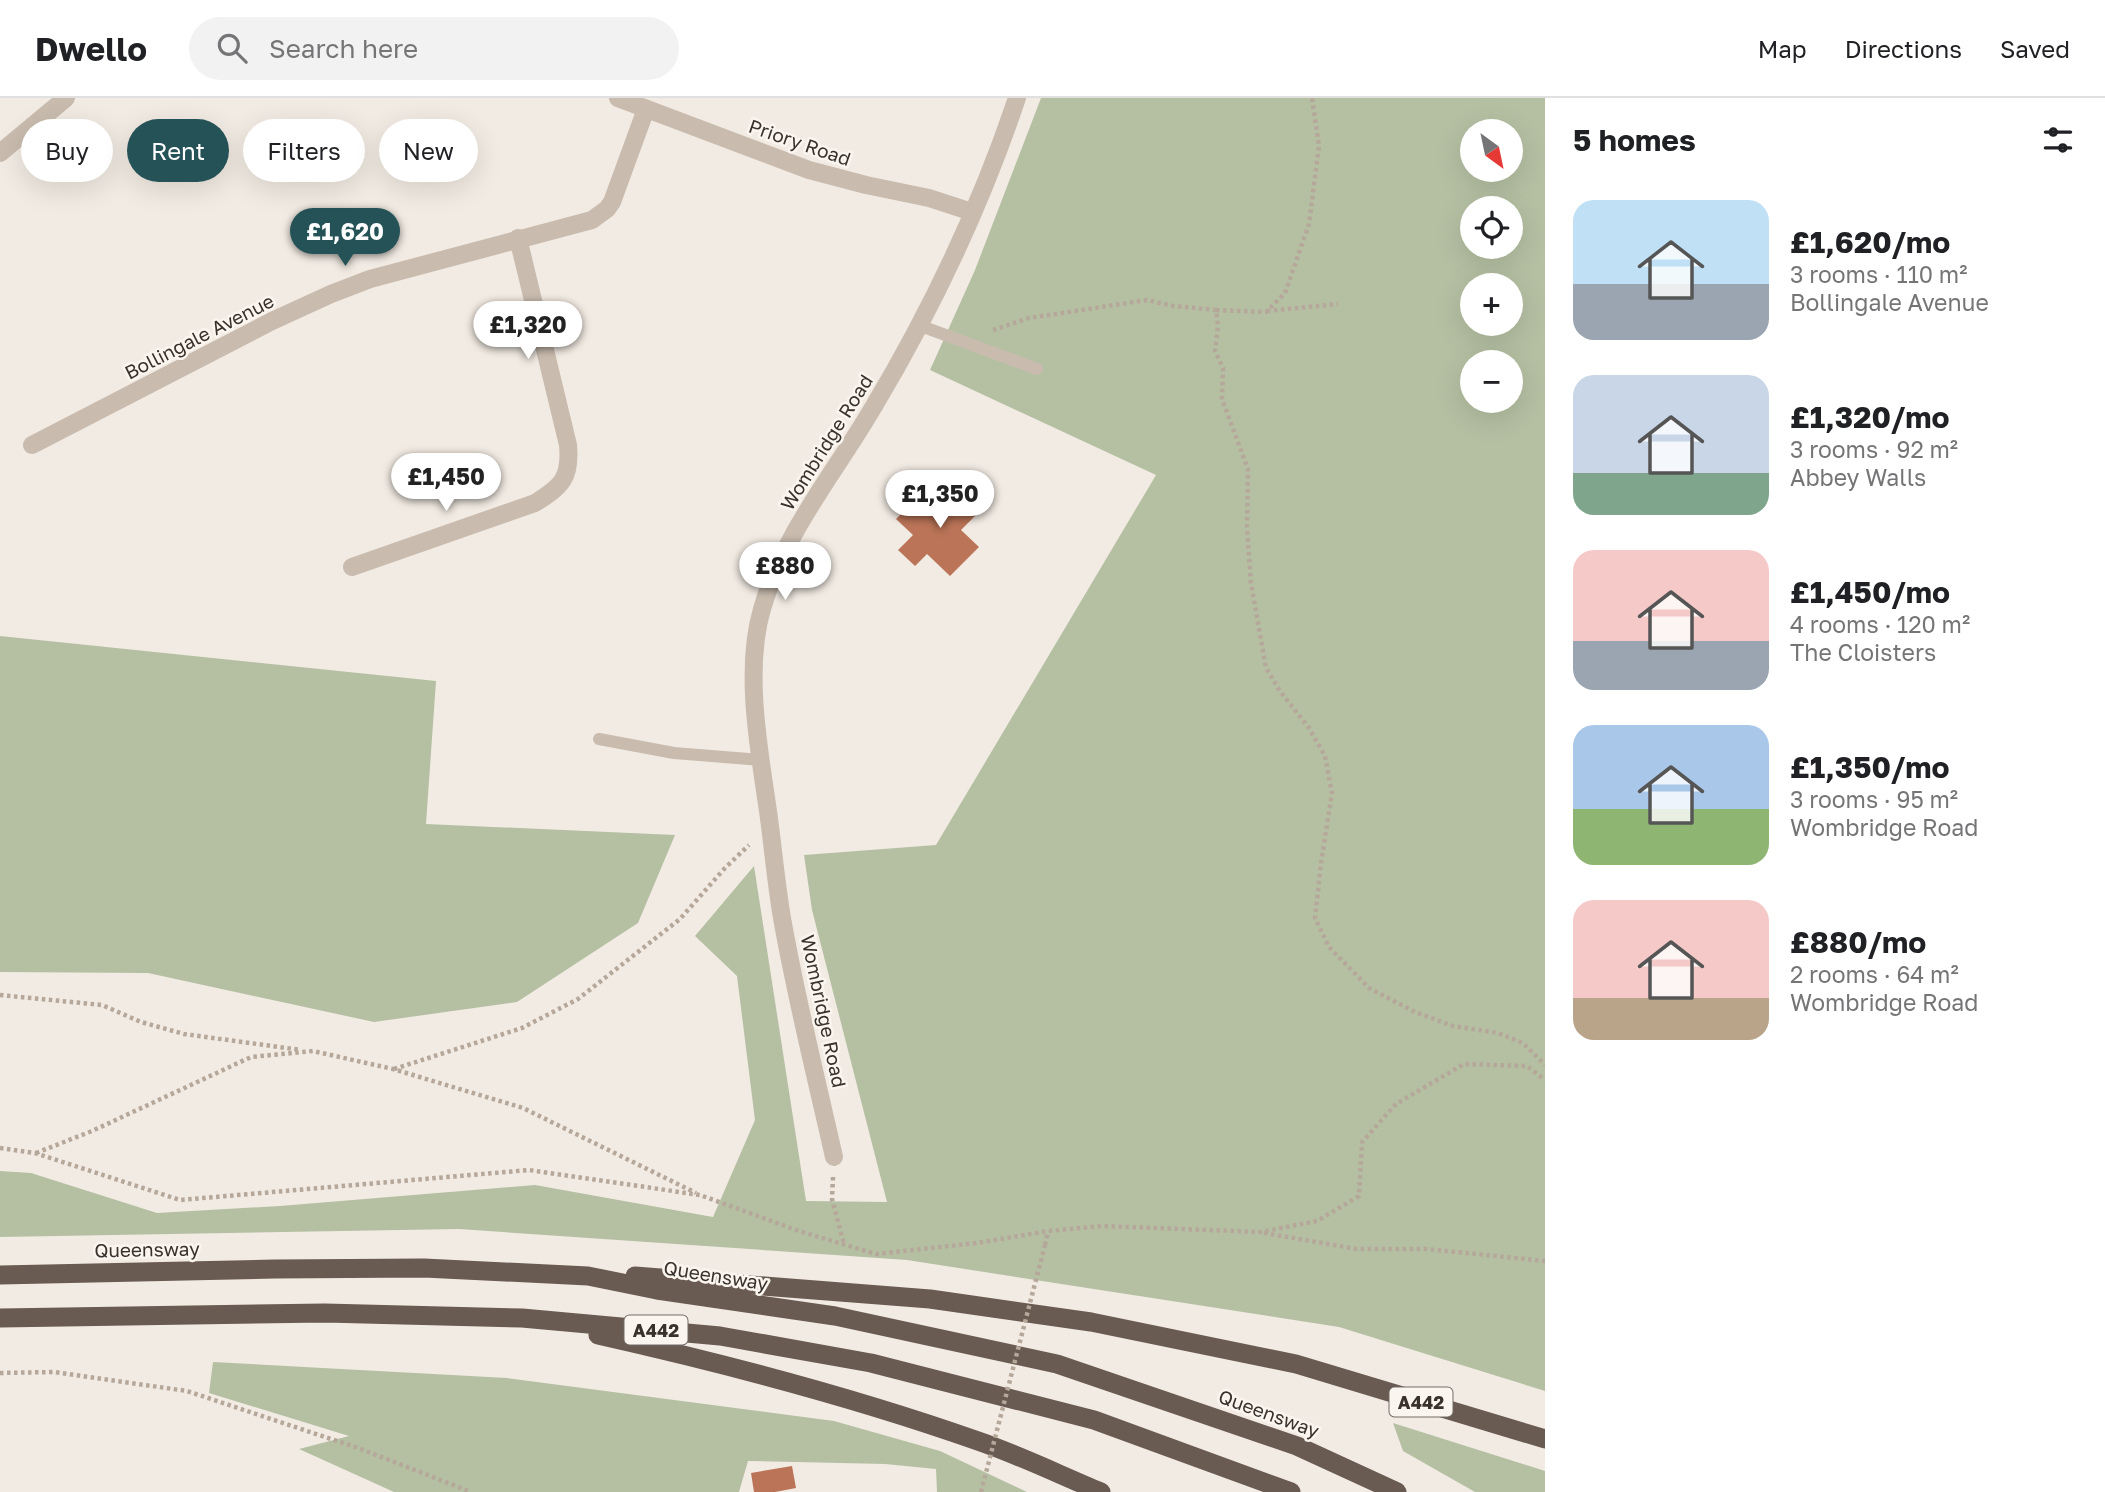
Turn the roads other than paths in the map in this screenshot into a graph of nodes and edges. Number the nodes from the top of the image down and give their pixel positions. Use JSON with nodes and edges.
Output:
{"nodes":[{"id":1,"x":66,"y":98,"type":"edge"},
{"id":2,"x":618,"y":98,"type":"edge"},
{"id":3,"x":1017,"y":98,"type":"edge"},
{"id":4,"x":646,"y":109,"type":"junction"},
{"id":5,"x":0,"y":153,"type":"edge"},
{"id":6,"x":972,"y":212,"type":"junction"},
{"id":7,"x":518,"y":238,"type":"junction"},
{"id":8,"x":921,"y":326,"type":"junction"},
{"id":9,"x":1037,"y":369,"type":"dead end"},
{"id":10,"x":32,"y":445,"type":"dead end"},
{"id":11,"x":352,"y":567,"type":"dead end"},
{"id":12,"x":599,"y":739,"type":"dead end"},
{"id":13,"x":761,"y":760,"type":"junction"},
{"id":14,"x":834,"y":1157,"type":"road end"},
{"id":15,"x":0,"y":1275,"type":"edge"},
{"id":16,"x":588,"y":1276,"type":"junction"},
{"id":17,"x":0,"y":1318,"type":"edge"},
{"id":18,"x":522,"y":1318,"type":"junction"},
{"id":19,"x":1545,"y":1439,"type":"edge"},
{"id":20,"x":1101,"y":1492,"type":"edge"},
{"id":21,"x":1291,"y":1492,"type":"edge"},
{"id":22,"x":1397,"y":1492,"type":"edge"}],
"edges":[{"from":1,"to":5,"type":"street"},
{"from":2,"to":4,"type":"street","name":"Priory Road"},
{"from":3,"to":6,"type":"street","name":"Wombridge Road"},
{"from":4,"to":6,"type":"street","name":"Priory Road"},
{"from":4,"to":7,"type":"street","name":"Bollingale Avenue"},
{"from":6,"to":8,"type":"street","name":"Wombridge Road"},
{"from":7,"to":10,"type":"street","name":"Bollingale Avenue"},
{"from":7,"to":11,"type":"street"},
{"from":8,"to":9,"type":"lane"},
{"from":8,"to":13,"type":"street","name":"Wombridge Road"},
{"from":12,"to":13,"type":"lane"},
{"from":13,"to":14,"type":"street","name":"Wombridge Road"},
{"from":15,"to":16,"type":"highway","name":"Queensway","number":"A442"},
{"from":16,"to":19,"type":"highway","number":"A442"},
{"from":16,"to":22,"type":"highway","name":"Queensway","number":"A442"},
{"from":17,"to":18,"type":"highway","number":"A442"},
{"from":18,"to":20,"type":"highway","number":"A442"},
{"from":18,"to":21,"type":"highway","number":"A442"}]}
